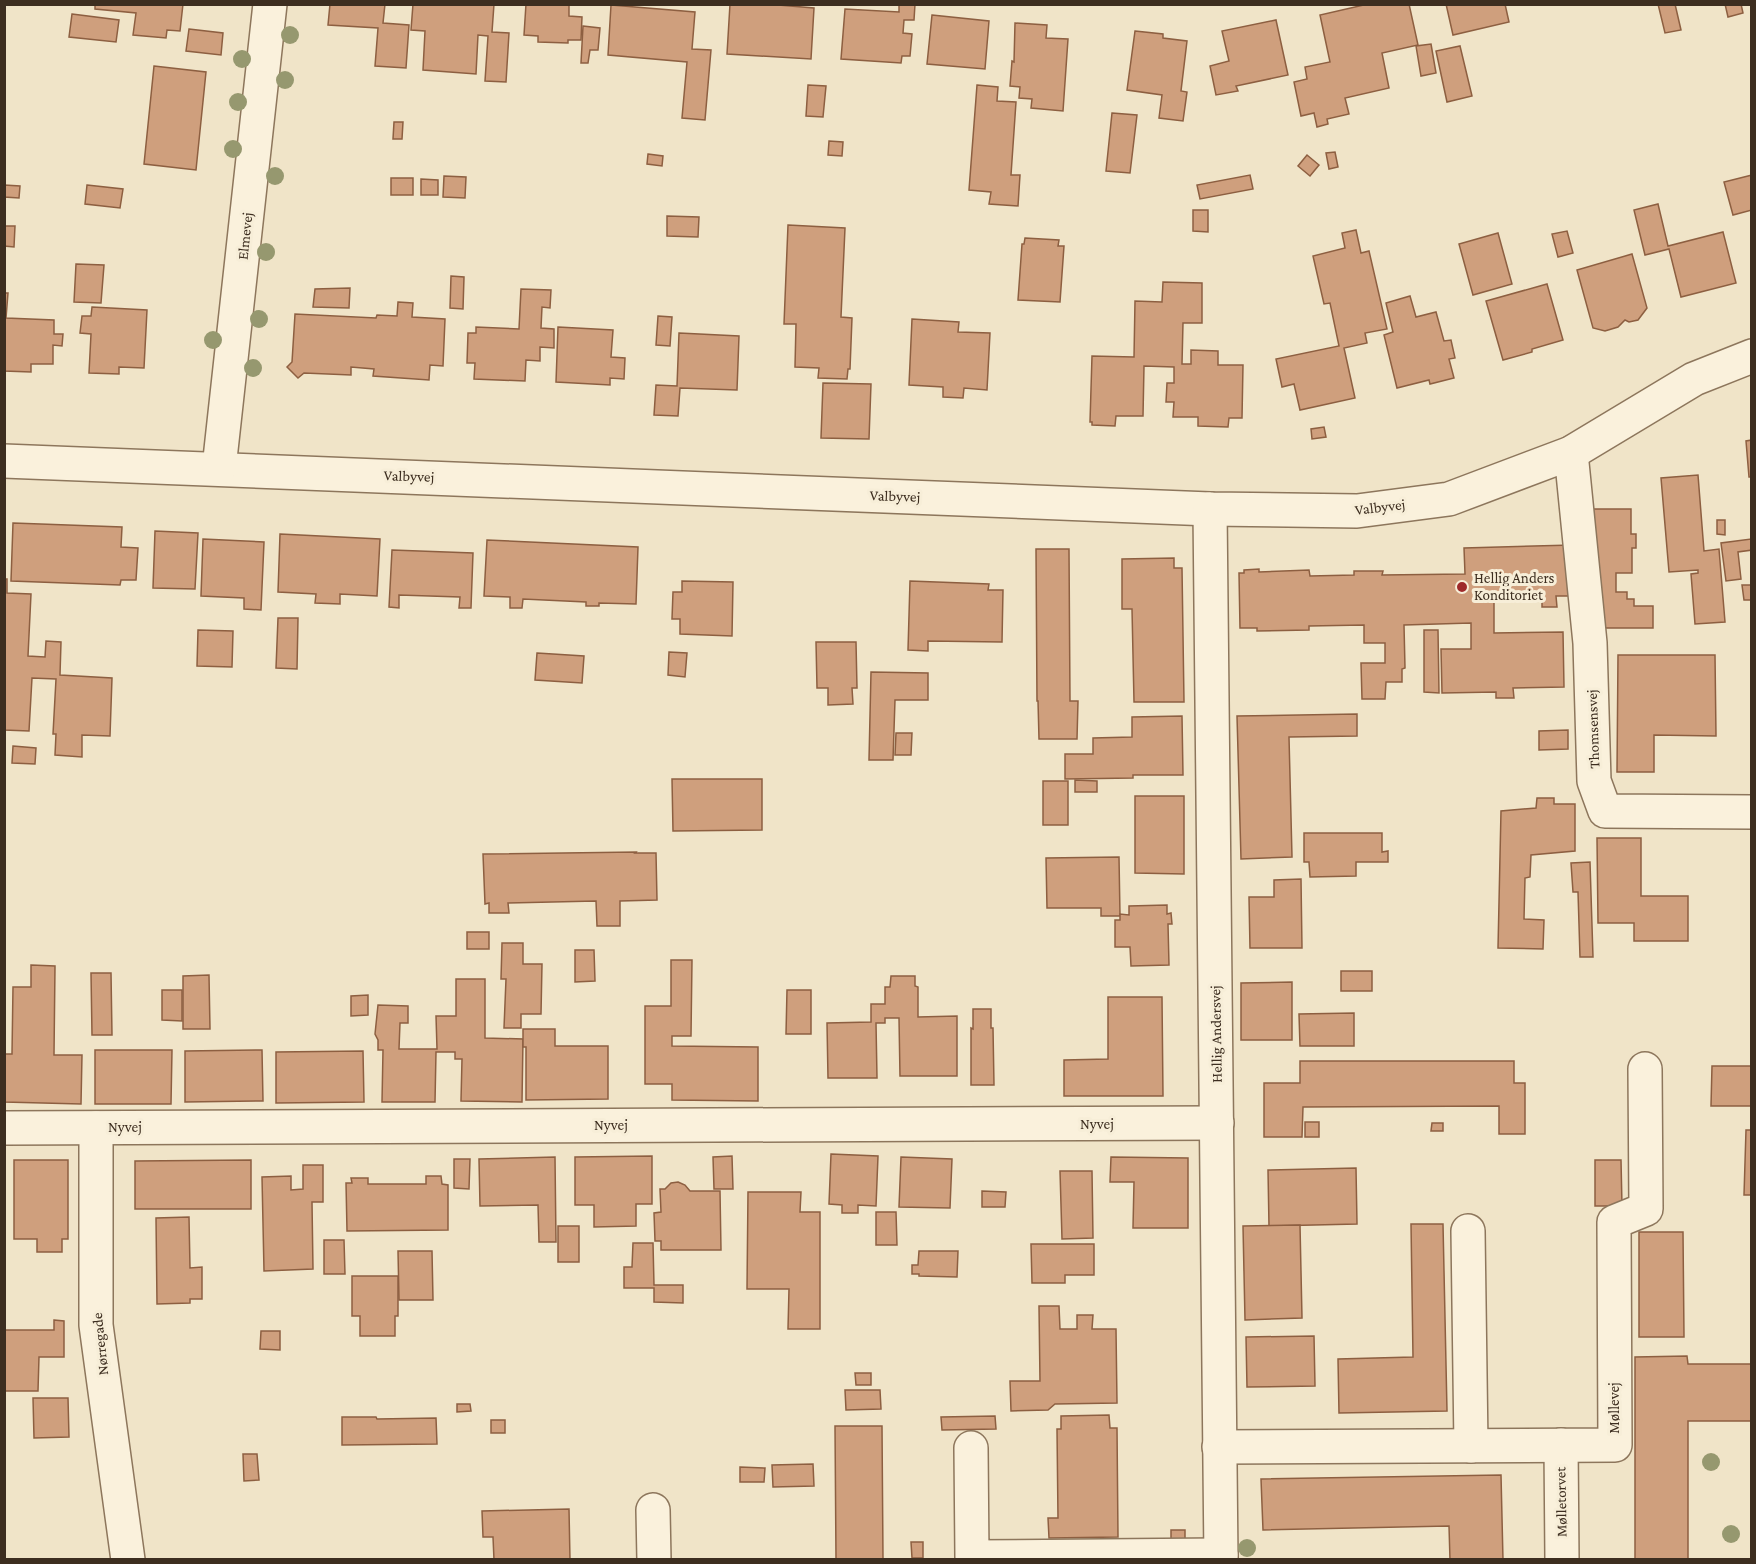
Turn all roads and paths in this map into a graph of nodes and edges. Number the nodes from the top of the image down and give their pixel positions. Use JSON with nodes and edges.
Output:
{"nodes":[{"id":1,"x":270,"y":4,"type":"edge"},
{"id":2,"x":1752,"y":356,"type":"edge"},
{"id":3,"x":1571,"y":453,"type":"junction"},
{"id":4,"x":4,"y":461,"type":"edge"},
{"id":5,"x":219,"y":468,"type":"junction"},
{"id":6,"x":1209,"y":509,"type":"junction"},
{"id":7,"x":1752,"y":812,"type":"edge"},
{"id":8,"x":1645,"y":1069,"type":"dead end"},
{"id":9,"x":1217,"y":1123,"type":"junction"},
{"id":10,"x":4,"y":1128,"type":"edge"},
{"id":11,"x":96,"y":1128,"type":"junction"},
{"id":12,"x":1468,"y":1231,"type":"dead end"},
{"id":13,"x":1561,"y":1445,"type":"junction"},
{"id":14,"x":1472,"y":1446,"type":"junction"},
{"id":15,"x":1219,"y":1447,"type":"junction"},
{"id":16,"x":971,"y":1448,"type":"dead end"},
{"id":17,"x":653,"y":1510,"type":"dead end"},
{"id":18,"x":1221,"y":1557,"type":"edge"},
{"id":19,"x":128,"y":1560,"type":"edge"},
{"id":20,"x":654,"y":1560,"type":"edge"},
{"id":21,"x":1562,"y":1560,"type":"edge"}],
"edges":[{"from":1,"to":5,"type":"street","name":"Elmevej"},
{"from":2,"to":3,"type":"street","name":"Valbyvej"},
{"from":3,"to":6,"type":"street","name":"Valbyvej"},
{"from":3,"to":7,"type":"street","name":"Thomsensvej"},
{"from":4,"to":5,"type":"street","name":"Valbyvej"},
{"from":5,"to":6,"type":"street","name":"Valbyvej"},
{"from":6,"to":9,"type":"street","name":"Hellig Andersvej"},
{"from":8,"to":13,"type":"street","name":"Møllevej"},
{"from":9,"to":11,"type":"street","name":"Nyvej"},
{"from":9,"to":15,"type":"street","name":"Hellig Andersvej"},
{"from":10,"to":11,"type":"street","name":"Nyvej"},
{"from":11,"to":19,"type":"street","name":"Nørregade"},
{"from":12,"to":14,"type":"street"},
{"from":13,"to":14,"type":"street","name":"Møllevej"},
{"from":13,"to":21,"type":"street","name":"Mølletorvet"},
{"from":14,"to":15,"type":"street","name":"Møllevej"},
{"from":15,"to":18,"type":"street","name":"Hellig Andersvej"},
{"from":16,"to":18,"type":"street"},
{"from":17,"to":20,"type":"street"}]}
